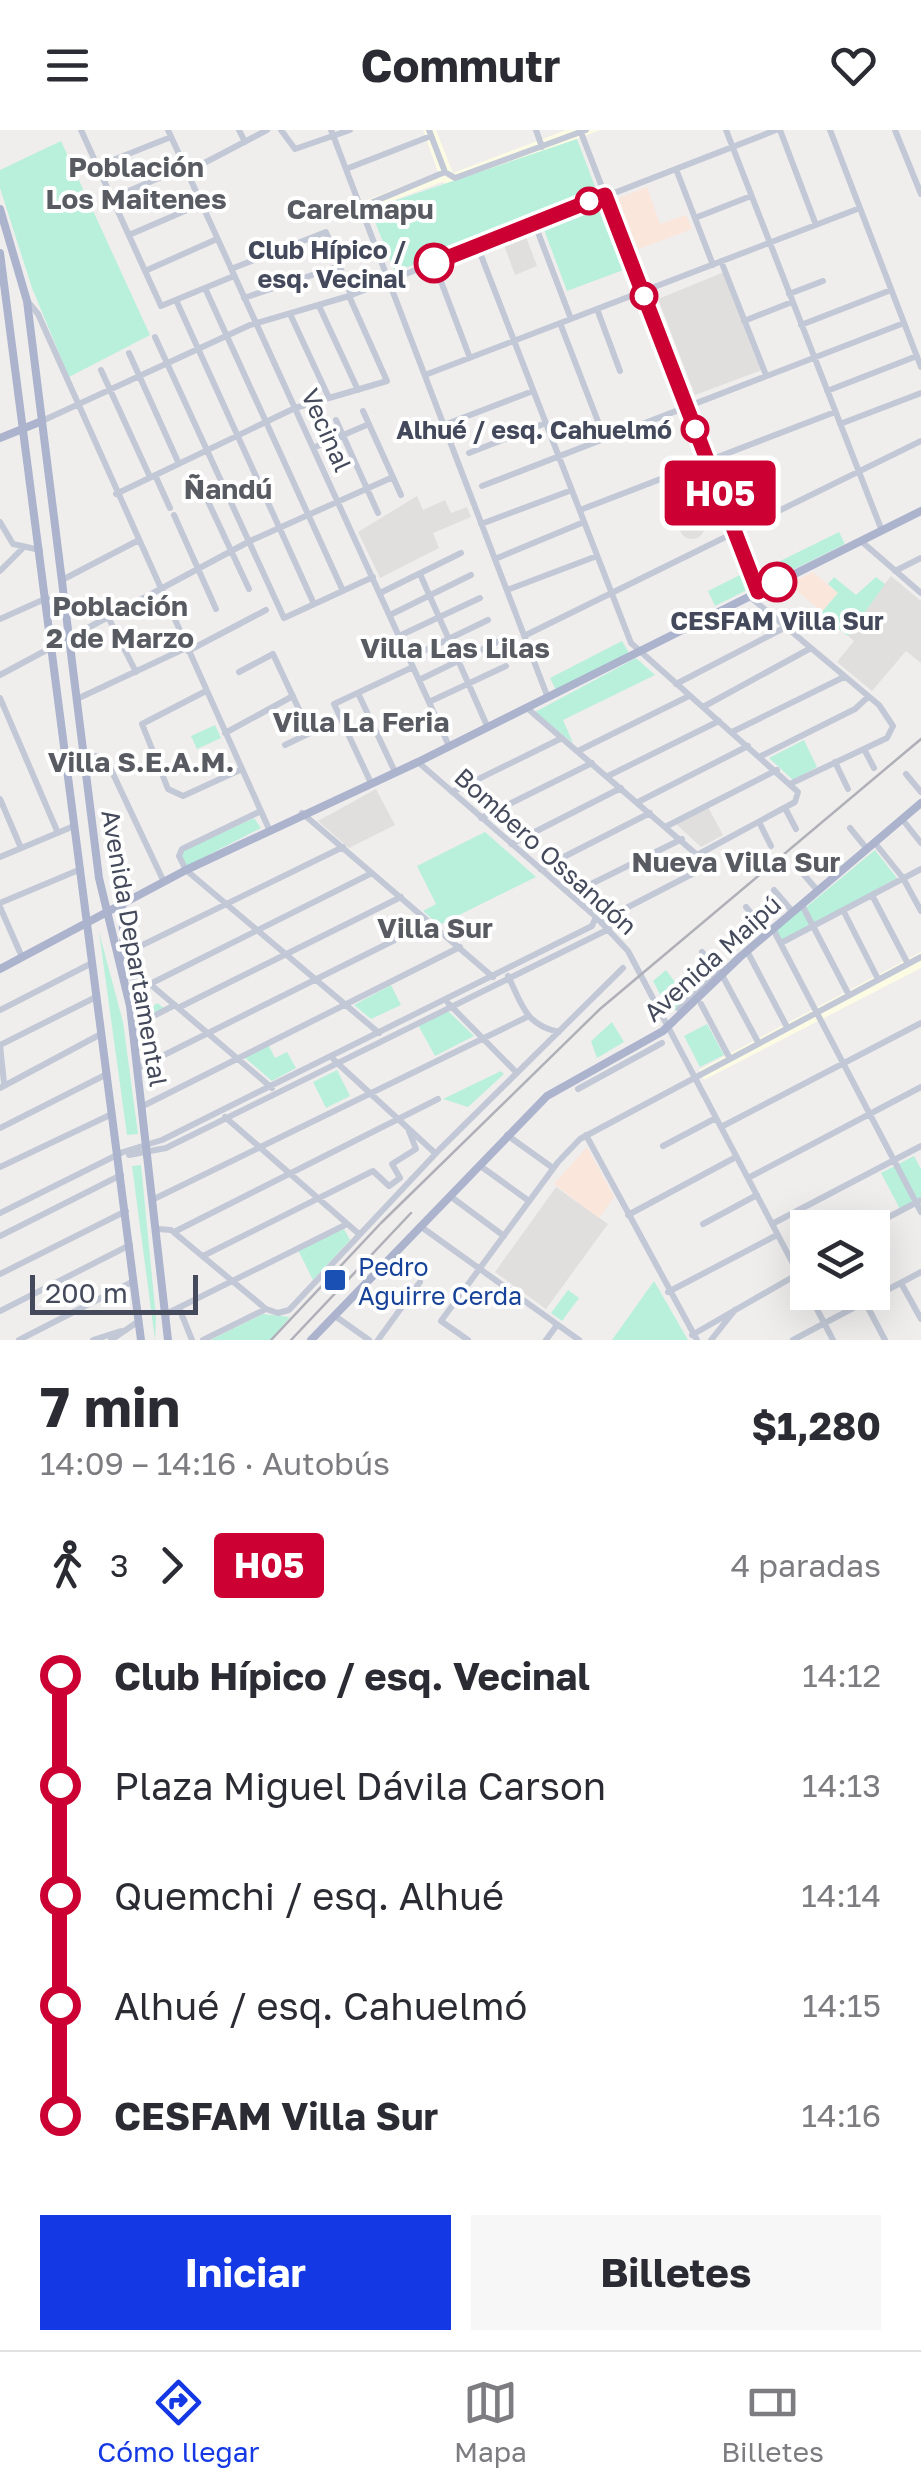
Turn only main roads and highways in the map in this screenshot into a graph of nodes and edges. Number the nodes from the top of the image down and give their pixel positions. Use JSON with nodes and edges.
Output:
{"nodes":[{"id":1,"x":0,"y":208,"type":"edge"},
{"id":2,"x":0,"y":253,"type":"edge"},
{"id":3,"x":42,"y":421,"type":"junction"},
{"id":4,"x":26,"y":429,"type":"junction"},
{"id":5,"x":0,"y":438,"type":"edge"},
{"id":6,"x":921,"y":511,"type":"edge"},
{"id":7,"x":921,"y":804,"type":"edge"},
{"id":8,"x":122,"y":904,"type":"junction"},
{"id":9,"x":106,"y":912,"type":"junction"},
{"id":10,"x":88,"y":922,"type":"junction"},
{"id":11,"x":0,"y":968,"type":"edge"},
{"id":12,"x":124,"y":973,"type":"junction"},
{"id":13,"x":141,"y":1340,"type":"edge"},
{"id":14,"x":168,"y":1340,"type":"edge"},
{"id":15,"x":312,"y":1340,"type":"edge"}],
"edges":[{"from":1,"to":3,"type":"main road","name":"Avenida Departamental"},
{"from":2,"to":4,"type":"main road","name":"Avenida Departamental"},
{"from":3,"to":4,"type":"main road"},
{"from":3,"to":9,"type":"main road","name":"Avenida Departamental"},
{"from":4,"to":5,"type":"main road"},
{"from":4,"to":10,"type":"main road","name":"Avenida Departamental"},
{"from":6,"to":8,"type":"main road"},
{"from":7,"to":15,"type":"main road","name":"Avenida Maipú"},
{"from":8,"to":9,"type":"main road"},
{"from":8,"to":12,"type":"main road"},
{"from":9,"to":10,"type":"main road"},
{"from":9,"to":12,"type":"main road","name":"Avenida Departamental"},
{"from":10,"to":11,"type":"main road"},
{"from":10,"to":13,"type":"main road","name":"Avenida Departamental"},
{"from":12,"to":14,"type":"main road","name":"Avenida Departamental"}]}
